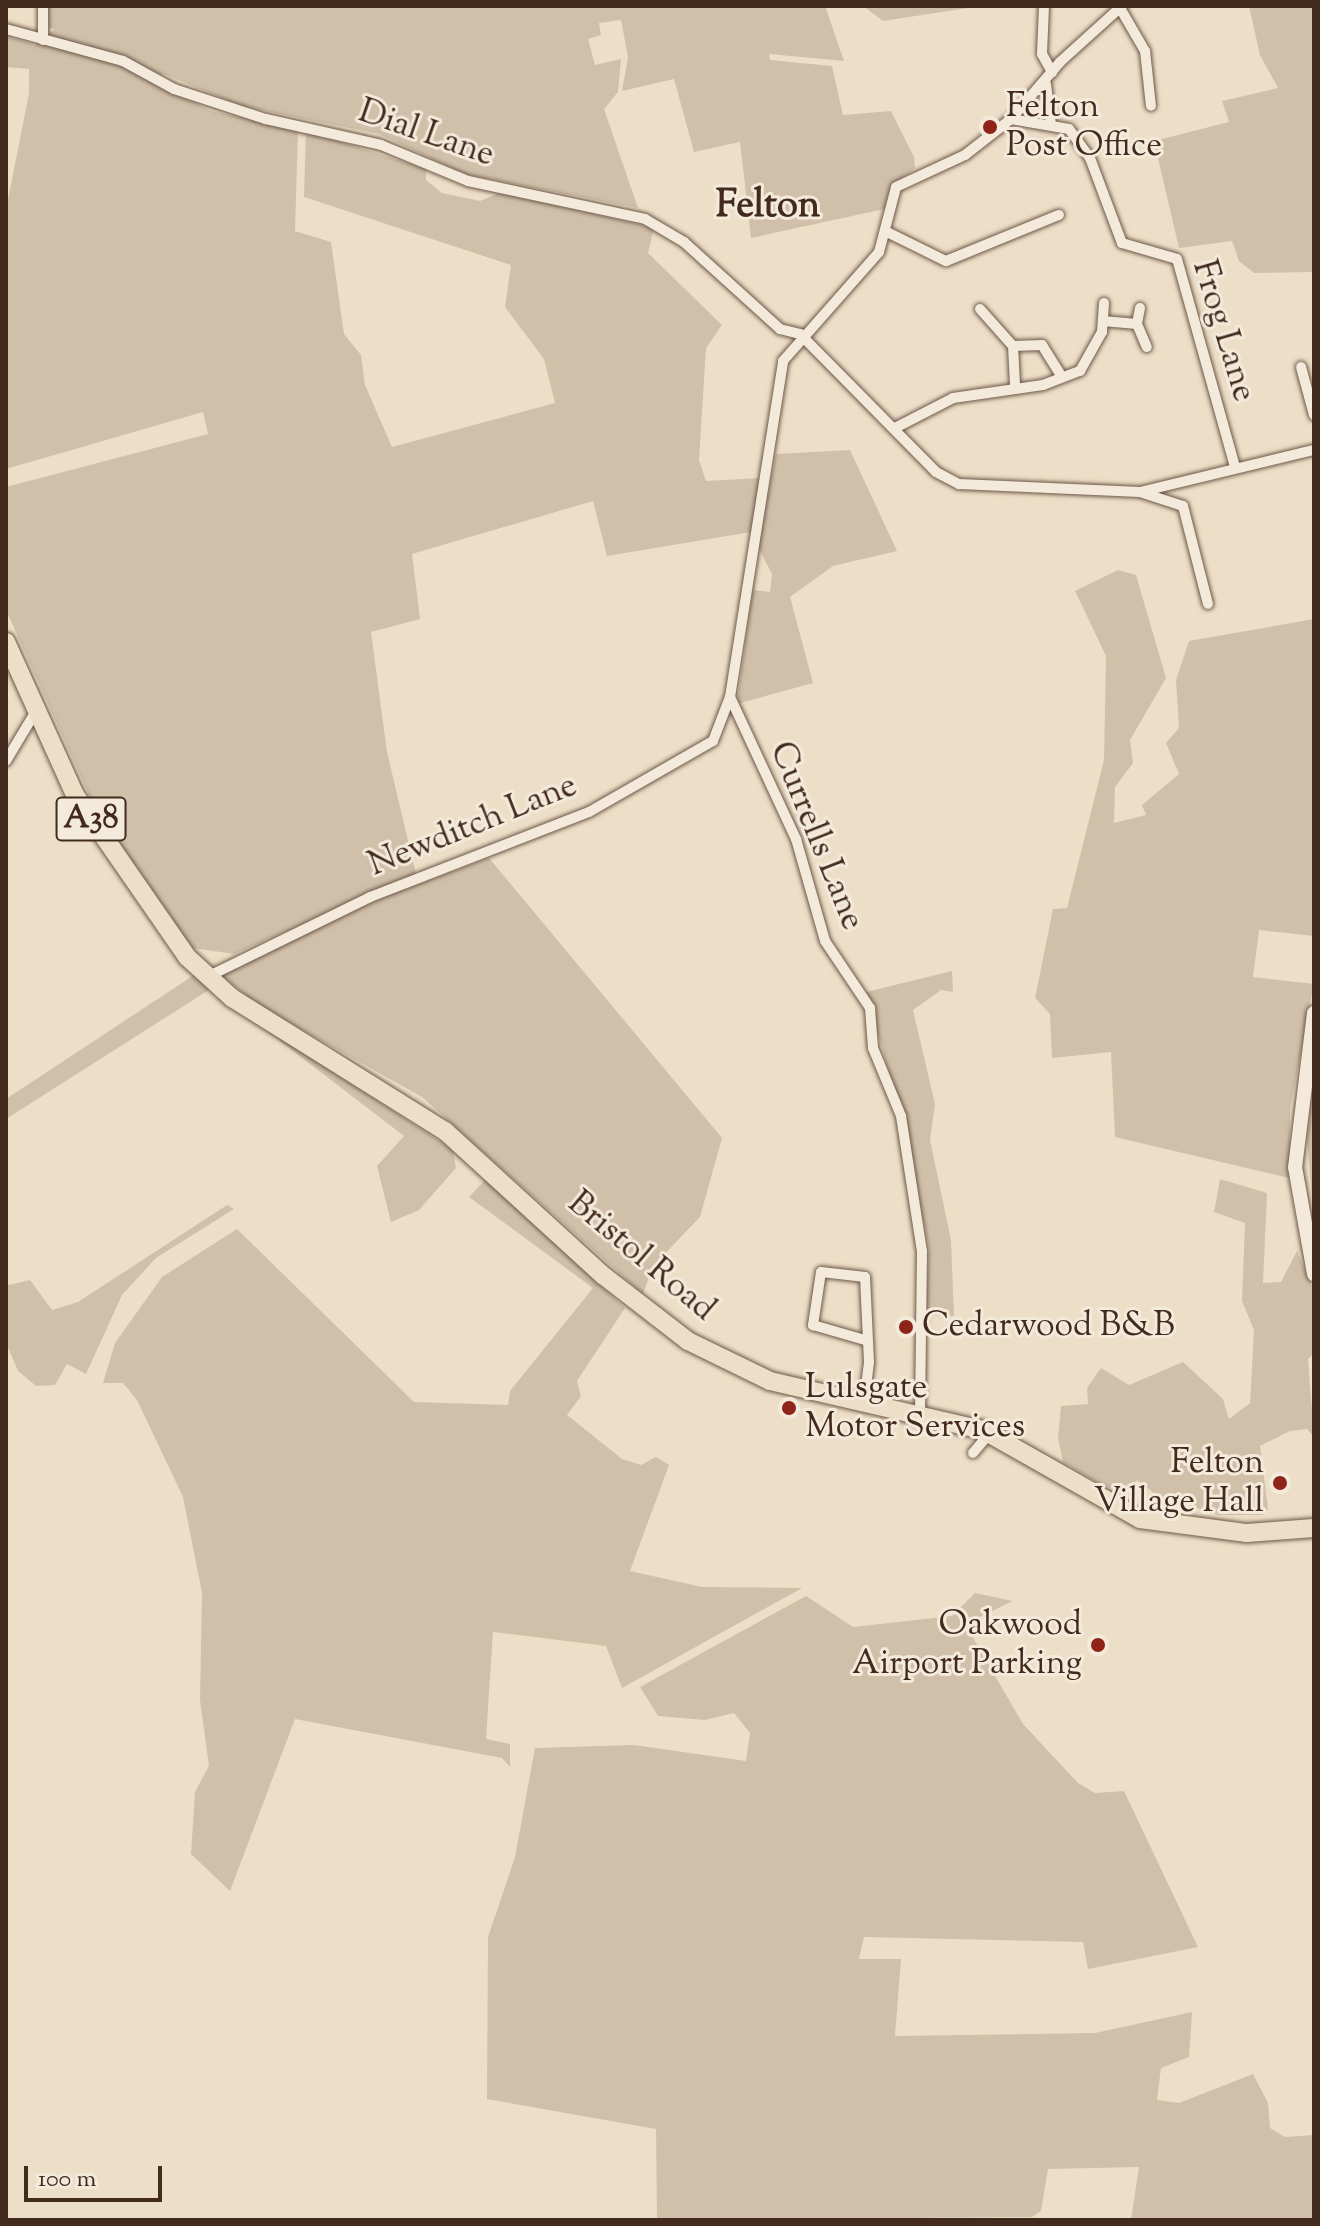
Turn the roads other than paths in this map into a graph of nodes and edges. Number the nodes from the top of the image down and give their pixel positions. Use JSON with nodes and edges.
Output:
{"nodes":[{"id":1,"x":43,"y":6,"type":"edge"},
{"id":2,"x":1044,"y":6,"type":"edge"},
{"id":3,"x":1121,"y":7,"type":"edge"},
{"id":4,"x":6,"y":29,"type":"edge"},
{"id":5,"x":43,"y":40,"type":"junction"},
{"id":6,"x":1052,"y":72,"type":"junction"},
{"id":7,"x":1046,"y":84,"type":"junction"},
{"id":8,"x":1155,"y":99,"type":"dead end"},
{"id":9,"x":1011,"y":119,"type":"junction"},
{"id":10,"x":1051,"y":123,"type":"junction"},
{"id":11,"x":1059,"y":215,"type":"dead end"},
{"id":12,"x":887,"y":232,"type":"junction"},
{"id":13,"x":1104,"y":303,"type":"dead end"},
{"id":14,"x":1140,"y":308,"type":"dead end"},
{"id":15,"x":980,"y":309,"type":"dead end"},
{"id":16,"x":1103,"y":321,"type":"junction"},
{"id":17,"x":1137,"y":324,"type":"junction"},
{"id":18,"x":800,"y":334,"type":"junction"},
{"id":19,"x":1013,"y":346,"type":"junction"},
{"id":20,"x":1147,"y":347,"type":"dead end"},
{"id":21,"x":1301,"y":367,"type":"dead end"},
{"id":22,"x":1062,"y":377,"type":"junction"},
{"id":23,"x":1015,"y":385,"type":"junction"},
{"id":24,"x":1314,"y":415,"type":"edge"},
{"id":25,"x":895,"y":428,"type":"junction"},
{"id":26,"x":1314,"y":450,"type":"edge"},
{"id":27,"x":1235,"y":467,"type":"junction"},
{"id":28,"x":1140,"y":492,"type":"junction"},
{"id":29,"x":1208,"y":604,"type":"dead end"},
{"id":30,"x":6,"y":642,"type":"edge"},
{"id":31,"x":730,"y":697,"type":"junction"},
{"id":32,"x":36,"y":711,"type":"junction"},
{"id":33,"x":6,"y":761,"type":"edge"},
{"id":34,"x":207,"y":977,"type":"junction"},
{"id":35,"x":1314,"y":1013,"type":"edge"},
{"id":36,"x":1314,"y":1274,"type":"edge"},
{"id":37,"x":865,"y":1340,"type":"junction"},
{"id":38,"x":864,"y":1403,"type":"junction"},
{"id":39,"x":920,"y":1413,"type":"junction"},
{"id":40,"x":990,"y":1433,"type":"junction"},
{"id":41,"x":973,"y":1453,"type":"dead end"},
{"id":42,"x":1314,"y":1528,"type":"edge"}],
"edges":[{"from":1,"to":5,"type":"street"},
{"from":2,"to":6,"type":"street"},
{"from":3,"to":6,"type":"street"},
{"from":3,"to":8,"type":"street"},
{"from":4,"to":5,"type":"street","name":"Dial Lane"},
{"from":5,"to":18,"type":"street","name":"Dial Lane"},
{"from":6,"to":7,"type":"street"},
{"from":7,"to":9,"type":"street"},
{"from":7,"to":10,"type":"street"},
{"from":9,"to":10,"type":"street","name":"Frog Lane"},
{"from":9,"to":12,"type":"street"},
{"from":10,"to":27,"type":"street","name":"Frog Lane"},
{"from":11,"to":12,"type":"street"},
{"from":12,"to":18,"type":"street","name":"Newditch Lane"},
{"from":13,"to":16,"type":"street"},
{"from":14,"to":17,"type":"street"},
{"from":15,"to":19,"type":"street"},
{"from":16,"to":17,"type":"street"},
{"from":16,"to":22,"type":"street"},
{"from":17,"to":20,"type":"street"},
{"from":18,"to":25,"type":"street","name":"Dial Lane"},
{"from":18,"to":31,"type":"street","name":"Newditch Lane"},
{"from":19,"to":22,"type":"street"},
{"from":19,"to":23,"type":"street"},
{"from":21,"to":24,"type":"street"},
{"from":22,"to":23,"type":"street"},
{"from":23,"to":25,"type":"street"},
{"from":25,"to":28,"type":"street","name":"Dial Lane"},
{"from":26,"to":27,"type":"street"},
{"from":27,"to":28,"type":"street"},
{"from":28,"to":29,"type":"street"},
{"from":30,"to":32,"type":"highway","number":"A38"},
{"from":31,"to":34,"type":"street","name":"Newditch Lane"},
{"from":31,"to":39,"type":"street","name":"Currells Lane"},
{"from":32,"to":33,"type":"street"},
{"from":32,"to":34,"type":"highway","number":"A38"},
{"from":34,"to":38,"type":"highway","name":"Bristol Road","number":"A38"},
{"from":35,"to":36,"type":"street"},
{"from":37,"to":37,"type":"street"},
{"from":37,"to":38,"type":"street"},
{"from":38,"to":39,"type":"highway","name":"Bristol Road","number":"A38"},
{"from":39,"to":40,"type":"highway","name":"Bristol Road","number":"A38"},
{"from":40,"to":41,"type":"street"},
{"from":40,"to":42,"type":"highway","name":"Bristol Road","number":"A38"}]}
